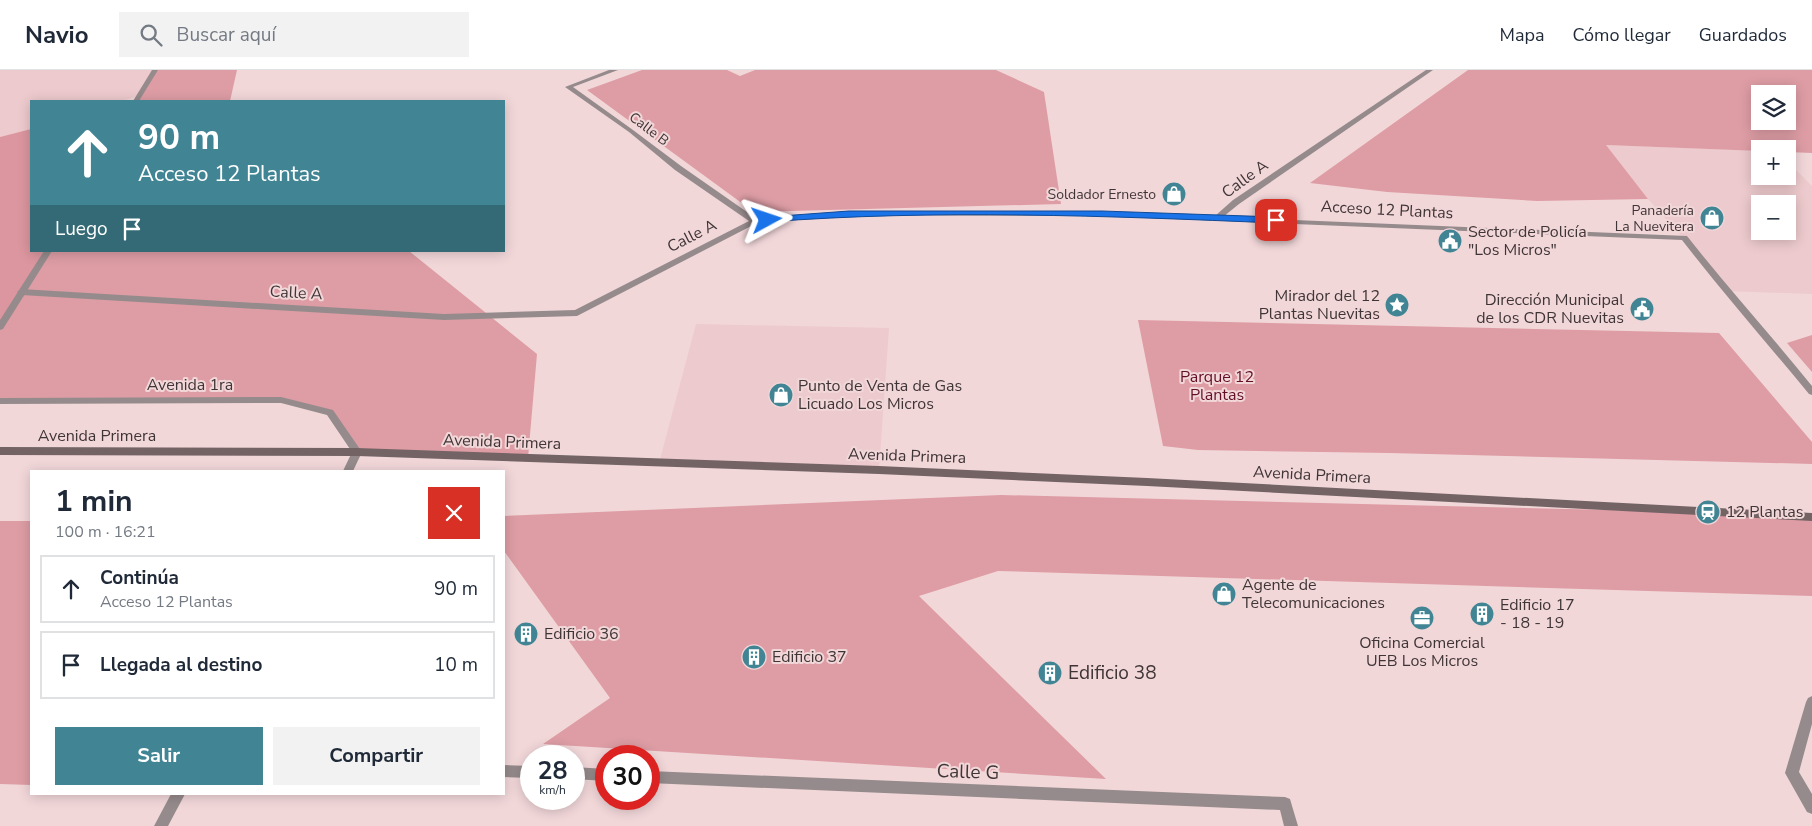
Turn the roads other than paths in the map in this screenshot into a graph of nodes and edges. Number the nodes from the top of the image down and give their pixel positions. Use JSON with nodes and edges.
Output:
{"nodes":[{"id":1,"x":154,"y":70,"type":"edge"},
{"id":2,"x":615,"y":70,"type":"edge"},
{"id":3,"x":1430,"y":70,"type":"edge"},
{"id":4,"x":137,"y":100,"type":"edge"},
{"id":5,"x":1218,"y":217,"type":"junction"},
{"id":6,"x":755,"y":220,"type":"junction"},
{"id":7,"x":47,"y":252,"type":"edge"},
{"id":8,"x":21,"y":292,"type":"junction"},
{"id":9,"x":0,"y":327,"type":"edge"},
{"id":10,"x":1812,"y":392,"type":"edge"},
{"id":11,"x":0,"y":401,"type":"edge"},
{"id":12,"x":0,"y":451,"type":"edge"},
{"id":13,"x":357,"y":452,"type":"junction"},
{"id":14,"x":348,"y":470,"type":"edge"},
{"id":15,"x":1812,"y":517,"type":"edge"},
{"id":16,"x":1812,"y":702,"type":"edge"},
{"id":17,"x":505,"y":770,"type":"edge"},
{"id":18,"x":520,"y":771,"type":"edge"},
{"id":19,"x":660,"y":777,"type":"edge"},
{"id":20,"x":177,"y":795,"type":"edge"},
{"id":21,"x":1812,"y":807,"type":"edge"},
{"id":22,"x":160,"y":826,"type":"edge"},
{"id":23,"x":1291,"y":826,"type":"edge"}],
"edges":[{"from":1,"to":4,"type":"street"},
{"from":2,"to":6,"type":"street","name":"Calle B"},
{"from":3,"to":5,"type":"street","name":"Calle A"},
{"from":5,"to":6,"type":"street","name":"Calle A"},
{"from":5,"to":10,"type":"street","name":"Acceso 12 Plantas"},
{"from":6,"to":8,"type":"street","name":"Calle A"},
{"from":7,"to":8,"type":"street"},
{"from":8,"to":9,"type":"street"},
{"from":11,"to":13,"type":"street","name":"Avenida 1ra"},
{"from":12,"to":13,"type":"main road","name":"Avenida Primera"},
{"from":13,"to":14,"type":"street"},
{"from":13,"to":15,"type":"main road","name":"Avenida Primera"},
{"from":16,"to":21,"type":"street"},
{"from":17,"to":18,"type":"street"},
{"from":19,"to":23,"type":"street","name":"Calle G"},
{"from":20,"to":22,"type":"street"}]}
